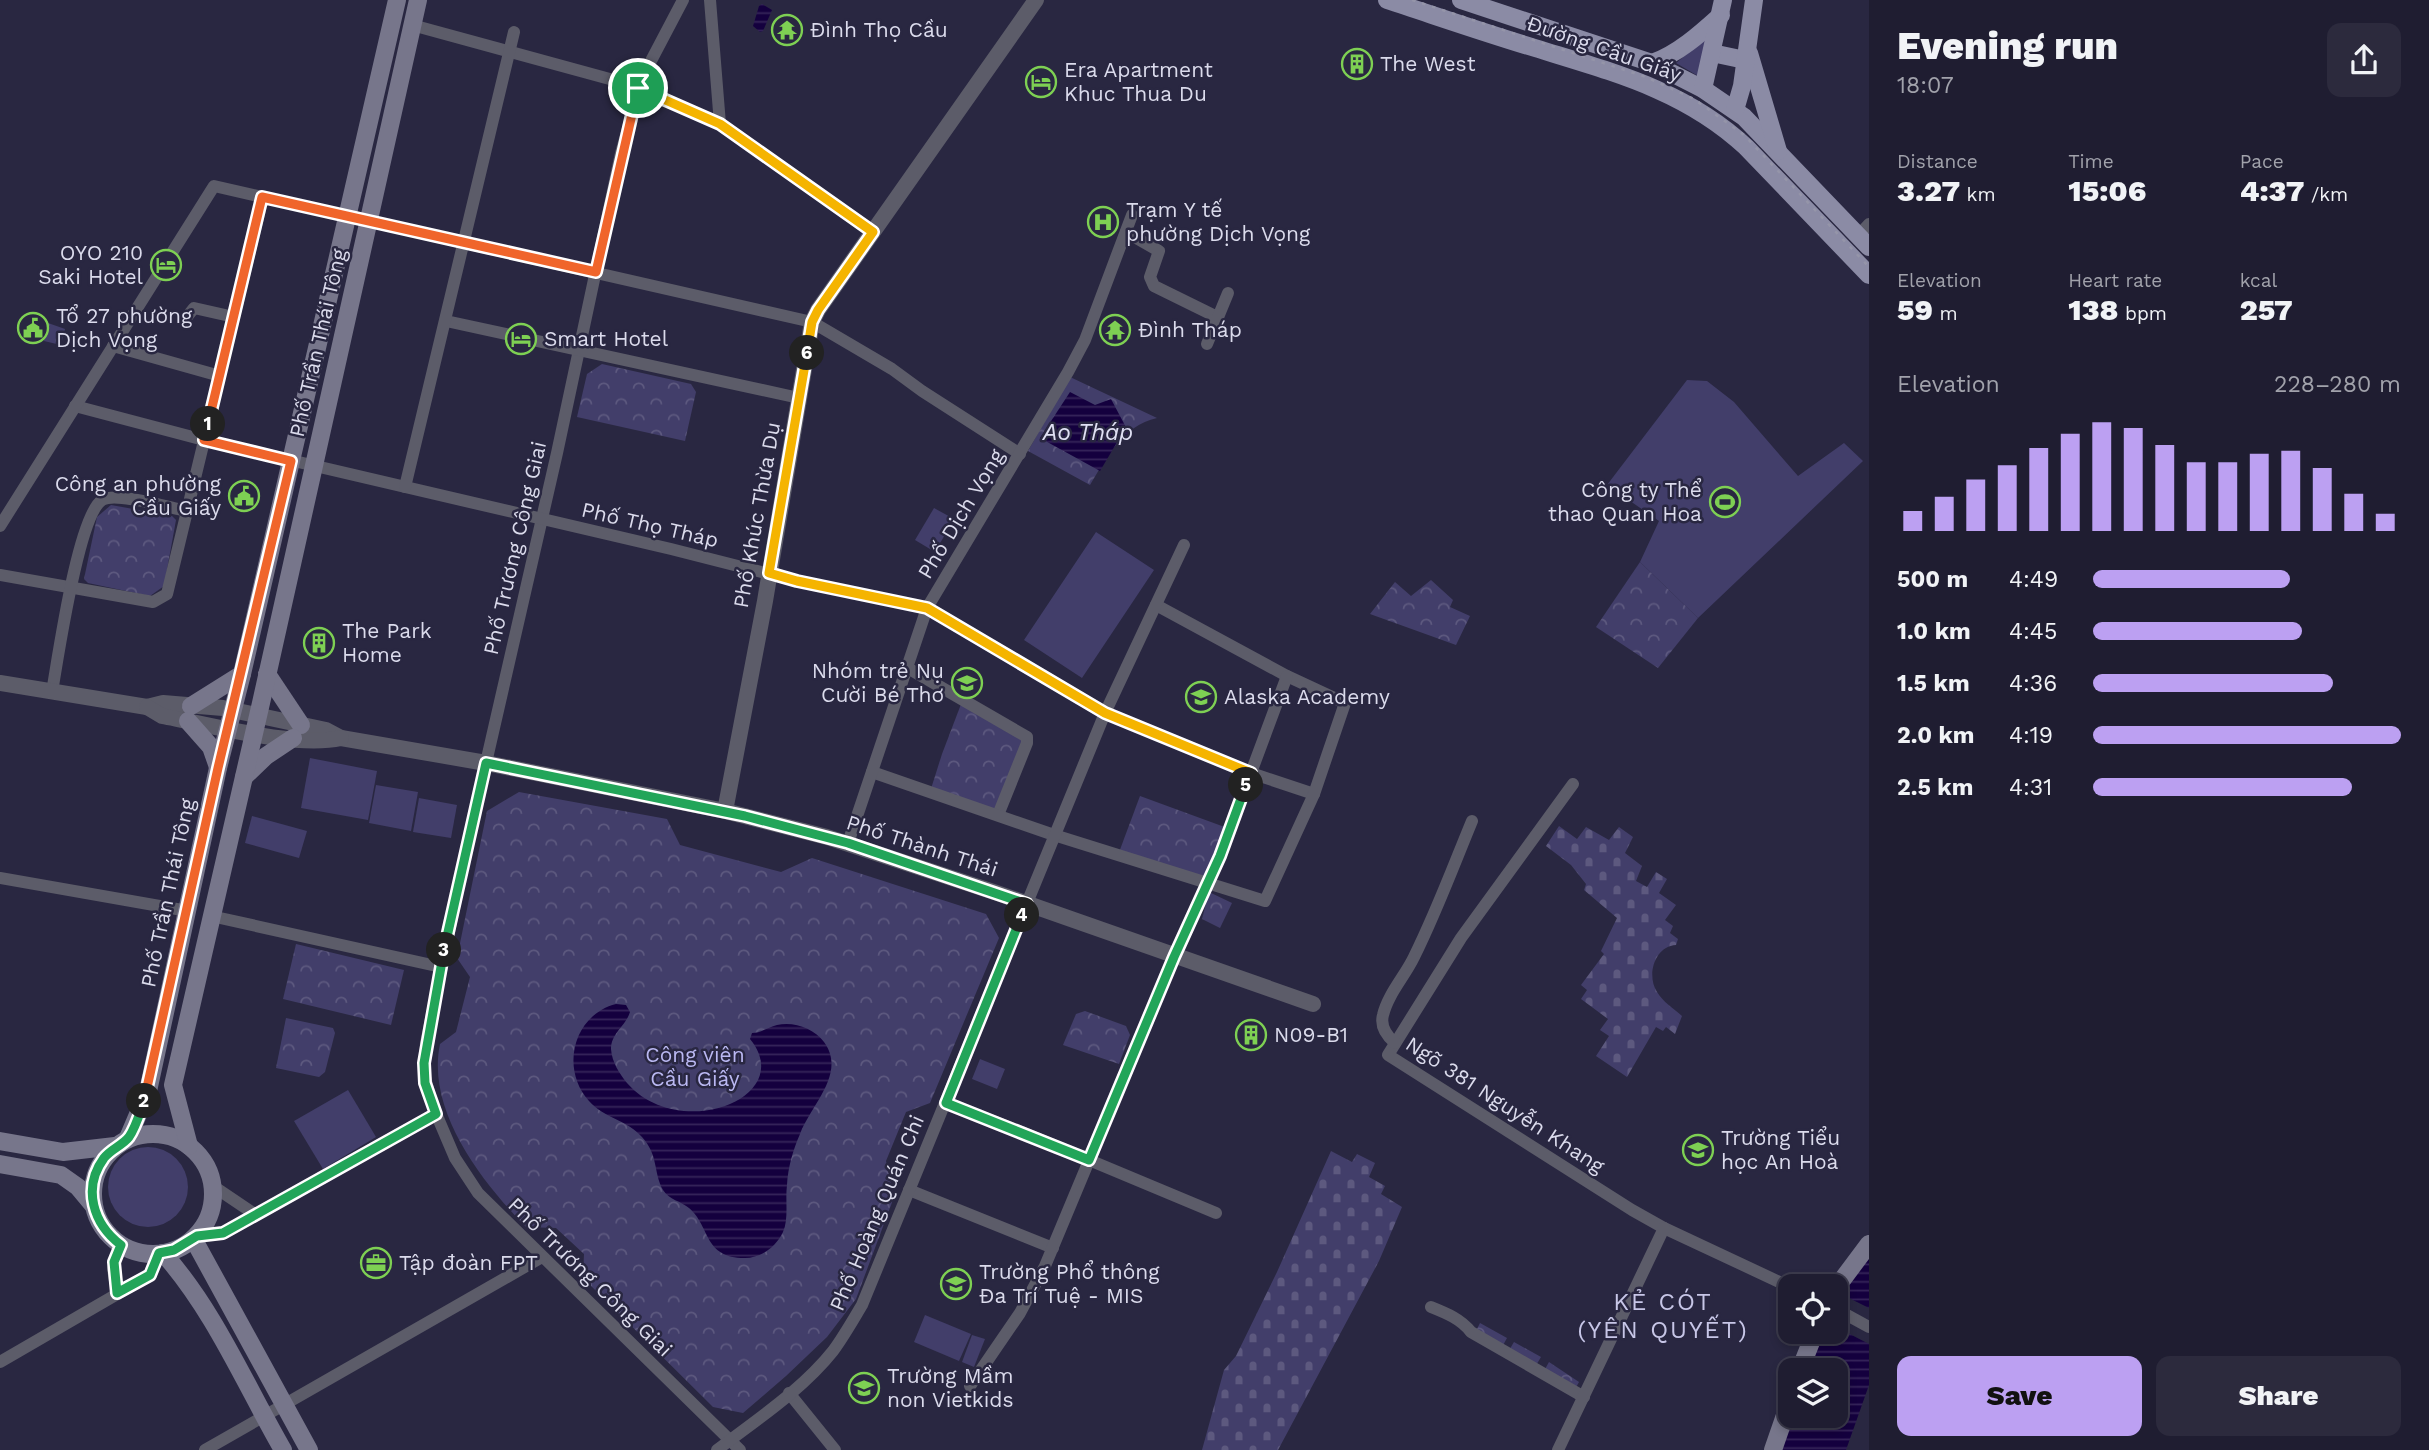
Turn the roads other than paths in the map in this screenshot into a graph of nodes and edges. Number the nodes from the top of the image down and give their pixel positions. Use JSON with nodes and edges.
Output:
{"nodes":[{"id":1,"x":397,"y":0,"type":"edge"},
{"id":2,"x":418,"y":0,"type":"edge"},
{"id":3,"x":683,"y":0,"type":"edge"},
{"id":4,"x":710,"y":0,"type":"edge"},
{"id":5,"x":1036,"y":0,"type":"edge"},
{"id":6,"x":1387,"y":0,"type":"edge"},
{"id":7,"x":1461,"y":0,"type":"edge"},
{"id":8,"x":1754,"y":0,"type":"edge"},
{"id":9,"x":1502,"y":6,"type":"edge"},
{"id":10,"x":1722,"y":8,"type":"edge"},
{"id":11,"x":393,"y":20,"type":"junction"},
{"id":12,"x":412,"y":25,"type":"junction"},
{"id":13,"x":1545,"y":27,"type":"junction"},
{"id":14,"x":514,"y":32,"type":"dead end"},
{"id":15,"x":1538,"y":49,"type":"junction"},
{"id":16,"x":509,"y":52,"type":"junction"},
{"id":17,"x":1712,"y":53,"type":"junction"},
{"id":18,"x":1746,"y":54,"type":"junction"},
{"id":19,"x":1652,"y":63,"type":"junction"},
{"id":20,"x":638,"y":88,"type":"junction"},
{"id":21,"x":1703,"y":89,"type":"junction"},
{"id":22,"x":1735,"y":110,"type":"junction"},
{"id":23,"x":720,"y":124,"type":"junction"},
{"id":24,"x":1779,"y":153,"type":"junction"},
{"id":25,"x":262,"y":197,"type":"junction"},
{"id":26,"x":1132,"y":215,"type":"dead end"},
{"id":27,"x":347,"y":217,"type":"junction"},
{"id":28,"x":368,"y":220,"type":"junction"},
{"id":29,"x":873,"y":232,"type":"junction"},
{"id":30,"x":1126,"y":232,"type":"junction"},
{"id":31,"x":1865,"y":235,"type":"edge"},
{"id":32,"x":464,"y":242,"type":"junction"},
{"id":33,"x":596,"y":272,"type":"junction"},
{"id":34,"x":1869,"y":275,"type":"edge"},
{"id":35,"x":1228,"y":293,"type":"dead end"},
{"id":36,"x":234,"y":317,"type":"junction"},
{"id":37,"x":1217,"y":317,"type":"junction"},
{"id":38,"x":186,"y":318,"type":"dead end"},
{"id":39,"x":446,"y":321,"type":"junction"},
{"id":40,"x":812,"y":322,"type":"junction"},
{"id":41,"x":1207,"y":344,"type":"dead end"},
{"id":42,"x":113,"y":346,"type":"junction"},
{"id":43,"x":579,"y":349,"type":"junction"},
{"id":44,"x":219,"y":376,"type":"junction"},
{"id":45,"x":799,"y":398,"type":"junction"},
{"id":46,"x":75,"y":406,"type":"junction"},
{"id":47,"x":204,"y":440,"type":"junction"},
{"id":48,"x":1020,"y":454,"type":"junction"},
{"id":49,"x":291,"y":461,"type":"junction"},
{"id":50,"x":313,"y":466,"type":"junction"},
{"id":51,"x":405,"y":487,"type":"junction"},
{"id":52,"x":187,"y":512,"type":"junction"},
{"id":53,"x":542,"y":520,"type":"junction"},
{"id":54,"x":0,"y":526,"type":"edge"},
{"id":55,"x":1184,"y":545,"type":"dead end"},
{"id":56,"x":769,"y":573,"type":"junction"},
{"id":57,"x":0,"y":575,"type":"edge"},
{"id":58,"x":72,"y":587,"type":"junction"},
{"id":59,"x":1156,"y":605,"type":"junction"},
{"id":60,"x":927,"y":608,"type":"junction"},
{"id":61,"x":906,"y":667,"type":"junction"},
{"id":62,"x":242,"y":674,"type":"junction"},
{"id":63,"x":267,"y":674,"type":"junction"},
{"id":64,"x":1287,"y":676,"type":"junction"},
{"id":65,"x":0,"y":683,"type":"edge"},
{"id":66,"x":52,"y":692,"type":"junction"},
{"id":67,"x":233,"y":710,"type":"junction"},
{"id":68,"x":1105,"y":713,"type":"junction"},
{"id":69,"x":190,"y":714,"type":"junction"},
{"id":70,"x":258,"y":715,"type":"junction"},
{"id":71,"x":228,"y":729,"type":"junction"},
{"id":72,"x":297,"y":732,"type":"junction"},
{"id":73,"x":254,"y":733,"type":"junction"},
{"id":74,"x":486,"y":763,"type":"junction"},
{"id":75,"x":218,"y":768,"type":"junction"},
{"id":76,"x":872,"y":772,"type":"junction"},
{"id":77,"x":1251,"y":773,"type":"junction"},
{"id":78,"x":244,"y":778,"type":"junction"},
{"id":79,"x":1573,"y":784,"type":"dead end"},
{"id":80,"x":1314,"y":794,"type":"junction"},
{"id":81,"x":725,"y":811,"type":"junction"},
{"id":82,"x":998,"y":815,"type":"junction"},
{"id":83,"x":1472,"y":821,"type":"dead end"},
{"id":84,"x":1054,"y":835,"type":"junction"},
{"id":85,"x":848,"y":843,"type":"junction"},
{"id":86,"x":0,"y":878,"type":"edge"},
{"id":87,"x":1206,"y":883,"type":"junction"},
{"id":88,"x":1027,"y":904,"type":"junction"},
{"id":89,"x":188,"y":911,"type":"junction"},
{"id":90,"x":211,"y":916,"type":"junction"},
{"id":91,"x":1174,"y":957,"type":"junction"},
{"id":92,"x":440,"y":967,"type":"junction"},
{"id":93,"x":1318,"y":1001,"type":"dead end"},
{"id":94,"x":1391,"y":1049,"type":"junction"},
{"id":95,"x":148,"y":1091,"type":"junction"},
{"id":96,"x":173,"y":1093,"type":"junction"},
{"id":97,"x":946,"y":1103,"type":"junction"},
{"id":98,"x":436,"y":1114,"type":"junction"},
{"id":99,"x":0,"y":1141,"type":"edge"},
{"id":100,"x":122,"y":1142,"type":"junction"},
{"id":101,"x":189,"y":1146,"type":"junction"},
{"id":102,"x":1089,"y":1160,"type":"junction"},
{"id":103,"x":0,"y":1164,"type":"edge"},
{"id":104,"x":212,"y":1186,"type":"junction"},
{"id":105,"x":909,"y":1190,"type":"junction"},
{"id":106,"x":93,"y":1205,"type":"junction"},
{"id":107,"x":1216,"y":1213,"type":"dead end"},
{"id":108,"x":257,"y":1215,"type":"junction"},
{"id":109,"x":1664,"y":1228,"type":"junction"},
{"id":110,"x":195,"y":1238,"type":"junction"},
{"id":111,"x":1869,"y":1244,"type":"edge"},
{"id":112,"x":121,"y":1245,"type":"junction"},
{"id":113,"x":1053,"y":1248,"type":"junction"},
{"id":114,"x":161,"y":1253,"type":"junction"},
{"id":115,"x":542,"y":1258,"type":"junction"},
{"id":116,"x":207,"y":1264,"type":"junction"},
{"id":117,"x":1846,"y":1274,"type":"edge"},
{"id":118,"x":184,"y":1277,"type":"junction"},
{"id":119,"x":1778,"y":1281,"type":"edge"},
{"id":120,"x":117,"y":1293,"type":"junction"},
{"id":121,"x":1431,"y":1307,"type":"dead end"},
{"id":122,"x":1848,"y":1315,"type":"edge"},
{"id":123,"x":1869,"y":1326,"type":"edge"},
{"id":124,"x":0,"y":1362,"type":"edge"},
{"id":125,"x":970,"y":1386,"type":"dead end"},
{"id":126,"x":789,"y":1393,"type":"junction"},
{"id":127,"x":1584,"y":1396,"type":"junction"},
{"id":128,"x":284,"y":1405,"type":"junction"},
{"id":129,"x":265,"y":1416,"type":"junction"},
{"id":130,"x":1781,"y":1428,"type":"edge"},
{"id":131,"x":730,"y":1440,"type":"junction"},
{"id":132,"x":205,"y":1450,"type":"edge"},
{"id":133,"x":284,"y":1450,"type":"edge"},
{"id":134,"x":309,"y":1450,"type":"edge"},
{"id":135,"x":717,"y":1450,"type":"edge"},
{"id":136,"x":740,"y":1450,"type":"edge"},
{"id":137,"x":835,"y":1450,"type":"edge"},
{"id":138,"x":1558,"y":1450,"type":"edge"},
{"id":139,"x":1773,"y":1450,"type":"edge"}],
"edges":[{"from":1,"to":11,"type":"main road","name":"Phố Trần Thái Tông"},
{"from":2,"to":12,"type":"main road","name":"Phố Trần Thái Tông"},
{"from":3,"to":20,"type":"street","name":"Phố Trương Công Giai"},
{"from":4,"to":23,"type":"street"},
{"from":5,"to":29,"type":"street","name":"Phố Khúc Thừa Dụ"},
{"from":6,"to":15,"type":"main road","name":"Đường Cầu Giấy"},
{"from":7,"to":9,"type":"main road","name":"Đường Cầu Giấy"},
{"from":8,"to":18,"type":"main road"},
{"from":9,"to":13,"type":"main road","name":"Đường Cầu Giấy"},
{"from":10,"to":17,"type":"main road"},
{"from":10,"to":19,"type":"main road"},
{"from":11,"to":12,"type":"main road"},
{"from":11,"to":27,"type":"main road","name":"Phố Trần Thái Tông"},
{"from":12,"to":16,"type":"street"},
{"from":12,"to":28,"type":"main road","name":"Phố Trần Thái Tông"},
{"from":13,"to":15,"type":"main road"},
{"from":13,"to":19,"type":"main road","name":"Đường Cầu Giấy"},
{"from":14,"to":16,"type":"street"},
{"from":15,"to":34,"type":"main road","name":"Đường Cầu Giấy"},
{"from":16,"to":20,"type":"street"},
{"from":16,"to":32,"type":"street"},
{"from":17,"to":18,"type":"main road"},
{"from":17,"to":21,"type":"main road"},
{"from":18,"to":22,"type":"main road"},
{"from":18,"to":24,"type":"main road"},
{"from":19,"to":21,"type":"main road","name":"Đường Cầu Giấy"},
{"from":20,"to":23,"type":"street"},
{"from":20,"to":33,"type":"street","name":"Phố Trương Công Giai"},
{"from":21,"to":22,"type":"main road","name":"Đường Cầu Giấy"},
{"from":22,"to":24,"type":"main road","name":"Đường Cầu Giấy"},
{"from":23,"to":29,"type":"street"},
{"from":24,"to":31,"type":"main road","name":"Đường Cầu Giấy"},
{"from":25,"to":27,"type":"street"},
{"from":25,"to":36,"type":"street"},
{"from":25,"to":42,"type":"street"},
{"from":26,"to":30,"type":"street","name":"Phố Dịch Vọng"},
{"from":27,"to":28,"type":"street"},
{"from":27,"to":49,"type":"main road","name":"Phố Trần Thái Tông"},
{"from":28,"to":32,"type":"street"},
{"from":28,"to":50,"type":"main road","name":"Phố Trần Thái Tông"},
{"from":29,"to":40,"type":"street","name":"Phố Khúc Thừa Dụ"},
{"from":30,"to":37,"type":"street"},
{"from":30,"to":48,"type":"street","name":"Phố Dịch Vọng"},
{"from":32,"to":33,"type":"street"},
{"from":32,"to":39,"type":"street"},
{"from":33,"to":40,"type":"street"},
{"from":33,"to":43,"type":"street","name":"Phố Trương Công Giai"},
{"from":35,"to":37,"type":"street"},
{"from":36,"to":38,"type":"street"},
{"from":36,"to":44,"type":"street"},
{"from":37,"to":41,"type":"street"},
{"from":39,"to":43,"type":"street"},
{"from":39,"to":51,"type":"street"},
{"from":40,"to":45,"type":"street","name":"Phố Khúc Thừa Dụ"},
{"from":40,"to":48,"type":"street"},
{"from":42,"to":44,"type":"street"},
{"from":42,"to":46,"type":"street"},
{"from":43,"to":45,"type":"street"},
{"from":43,"to":53,"type":"street","name":"Phố Trương Công Giai"},
{"from":44,"to":47,"type":"street"},
{"from":45,"to":56,"type":"street","name":"Phố Khúc Thừa Dụ"},
{"from":46,"to":47,"type":"street","name":"Phố Thọ Tháp"},
{"from":46,"to":54,"type":"street"},
{"from":47,"to":49,"type":"street","name":"Phố Thọ Tháp"},
{"from":47,"to":52,"type":"street"},
{"from":48,"to":60,"type":"street","name":"Phố Dịch Vọng"},
{"from":49,"to":50,"type":"street","name":"Phố Thọ Tháp"},
{"from":49,"to":62,"type":"main road","name":"Phố Trần Thái Tông"},
{"from":50,"to":51,"type":"street","name":"Phố Thọ Tháp"},
{"from":50,"to":63,"type":"main road","name":"Phố Trần Thái Tông"},
{"from":51,"to":53,"type":"street","name":"Phố Thọ Tháp"},
{"from":52,"to":58,"type":"street"},
{"from":52,"to":58,"type":"street"},
{"from":53,"to":56,"type":"street","name":"Phố Thọ Tháp"},
{"from":53,"to":74,"type":"street","name":"Phố Trương Công Giai"},
{"from":55,"to":59,"type":"street","name":"Phố Hoàng Quán Chi"},
{"from":56,"to":60,"type":"street","name":"Phố Thọ Tháp"},
{"from":56,"to":81,"type":"street","name":"Phố Khúc Thừa Dụ"},
{"from":57,"to":58,"type":"street"},
{"from":58,"to":66,"type":"street"},
{"from":59,"to":64,"type":"street"},
{"from":59,"to":68,"type":"street","name":"Phố Hoàng Quán Chi"},
{"from":60,"to":61,"type":"street","name":"Phố Dịch Vọng"},
{"from":60,"to":68,"type":"street","name":"Phố Thọ Tháp"},
{"from":61,"to":76,"type":"street","name":"Phố Dịch Vọng"},
{"from":61,"to":82,"type":"street"},
{"from":62,"to":67,"type":"main road","name":"Phố Trần Thái Tông"},
{"from":62,"to":69,"type":"main road"},
{"from":63,"to":70,"type":"main road","name":"Phố Trần Thái Tông"},
{"from":63,"to":72,"type":"main road"},
{"from":64,"to":77,"type":"street"},
{"from":64,"to":80,"type":"street"},
{"from":65,"to":66,"type":"street"},
{"from":66,"to":69,"type":"street"},
{"from":67,"to":69,"type":"street","name":"Phố Thành Thái"},
{"from":67,"to":70,"type":"street","name":"Phố Thành Thái"},
{"from":67,"to":71,"type":"main road","name":"Phố Trần Thái Tông"},
{"from":68,"to":77,"type":"street","name":"Phố Thọ Tháp"},
{"from":68,"to":84,"type":"street","name":"Phố Hoàng Quán Chi"},
{"from":69,"to":71,"type":"street","name":"Phố Thành Thái"},
{"from":69,"to":75,"type":"main road"},
{"from":70,"to":72,"type":"street","name":"Phố Thành Thái"},
{"from":70,"to":73,"type":"main road","name":"Phố Trần Thái Tông"},
{"from":71,"to":73,"type":"street","name":"Phố Thành Thái"},
{"from":71,"to":75,"type":"main road","name":"Phố Trần Thái Tông"},
{"from":72,"to":73,"type":"street","name":"Phố Thành Thái"},
{"from":72,"to":74,"type":"street","name":"Phố Thành Thái"},
{"from":72,"to":78,"type":"main road"},
{"from":73,"to":78,"type":"main road","name":"Phố Trần Thái Tông"},
{"from":74,"to":81,"type":"street","name":"Phố Thành Thái"},
{"from":74,"to":92,"type":"street","name":"Phố Trương Công Giai"},
{"from":75,"to":89,"type":"main road","name":"Phố Trần Thái Tông"},
{"from":76,"to":82,"type":"street"},
{"from":76,"to":85,"type":"street","name":"Phố Dịch Vọng"},
{"from":77,"to":80,"type":"street","name":"Phố Thọ Tháp"},
{"from":77,"to":87,"type":"street"},
{"from":78,"to":90,"type":"main road","name":"Phố Trần Thái Tông"},
{"from":79,"to":94,"type":"street","name":"Ngõ 381 Nguyễn Khang"},
{"from":80,"to":87,"type":"street"},
{"from":81,"to":85,"type":"street","name":"Phố Thành Thái"},
{"from":82,"to":84,"type":"street"},
{"from":83,"to":94,"type":"street"},
{"from":84,"to":87,"type":"street"},
{"from":84,"to":88,"type":"street","name":"Phố Hoàng Quán Chi"},
{"from":85,"to":88,"type":"street","name":"Phố Thành Thái"},
{"from":86,"to":89,"type":"street"},
{"from":87,"to":91,"type":"street"},
{"from":88,"to":91,"type":"street","name":"Phố Thành Thái"},
{"from":88,"to":97,"type":"street","name":"Phố Hoàng Quán Chi"},
{"from":89,"to":95,"type":"main road","name":"Phố Trần Thái Tông"},
{"from":90,"to":92,"type":"street"},
{"from":90,"to":96,"type":"main road","name":"Phố Trần Thái Tông"},
{"from":91,"to":93,"type":"street","name":"Phố Thành Thái"},
{"from":91,"to":102,"type":"street"},
{"from":92,"to":98,"type":"street","name":"Phố Trương Công Giai"},
{"from":94,"to":109,"type":"street","name":"Ngõ 381 Nguyễn Khang"},
{"from":95,"to":96,"type":"main road"},
{"from":95,"to":100,"type":"main road","name":"Phố Trần Thái Tông"},
{"from":96,"to":101,"type":"main road","name":"Phố Trần Thái Tông"},
{"from":97,"to":102,"type":"street"},
{"from":97,"to":105,"type":"street","name":"Phố Hoàng Quán Chi"},
{"from":98,"to":108,"type":"street"},
{"from":98,"to":115,"type":"street","name":"Phố Trương Công Giai"},
{"from":99,"to":100,"type":"main road"},
{"from":100,"to":101,"type":"main road"},
{"from":100,"to":106,"type":"main road"},
{"from":101,"to":104,"type":"main road"},
{"from":102,"to":107,"type":"street"},
{"from":102,"to":113,"type":"street"},
{"from":103,"to":106,"type":"main road"},
{"from":104,"to":108,"type":"street"},
{"from":104,"to":110,"type":"main road"},
{"from":105,"to":113,"type":"street"},
{"from":105,"to":126,"type":"street","name":"Phố Hoàng Quán Chi"},
{"from":106,"to":112,"type":"main road"},
{"from":108,"to":110,"type":"street"},
{"from":109,"to":119,"type":"street","name":"Ngõ 381 Nguyễn Khang"},
{"from":109,"to":127,"type":"street"},
{"from":110,"to":114,"type":"main road"},
{"from":110,"to":116,"type":"main road"},
{"from":111,"to":117,"type":"main road"},
{"from":112,"to":114,"type":"main road"},
{"from":112,"to":120,"type":"street"},
{"from":113,"to":125,"type":"street"},
{"from":114,"to":118,"type":"main road"},
{"from":114,"to":120,"type":"street"},
{"from":115,"to":128,"type":"street"},
{"from":115,"to":131,"type":"street","name":"Phố Trương Công Giai"},
{"from":116,"to":118,"type":"main road"},
{"from":116,"to":128,"type":"main road"},
{"from":118,"to":129,"type":"main road"},
{"from":120,"to":124,"type":"street"},
{"from":121,"to":127,"type":"street"},
{"from":122,"to":123,"type":"street"},
{"from":126,"to":131,"type":"street","name":"Phố Hoàng Quán Chi"},
{"from":126,"to":137,"type":"street"},
{"from":127,"to":138,"type":"street"},
{"from":128,"to":129,"type":"street"},
{"from":128,"to":134,"type":"main road"},
{"from":129,"to":132,"type":"street"},
{"from":129,"to":133,"type":"main road"},
{"from":130,"to":139,"type":"main road"},
{"from":131,"to":135,"type":"street","name":"Phố Hoàng Quán Chi"},
{"from":131,"to":136,"type":"street","name":"Phố Trương Công Giai"}]}
